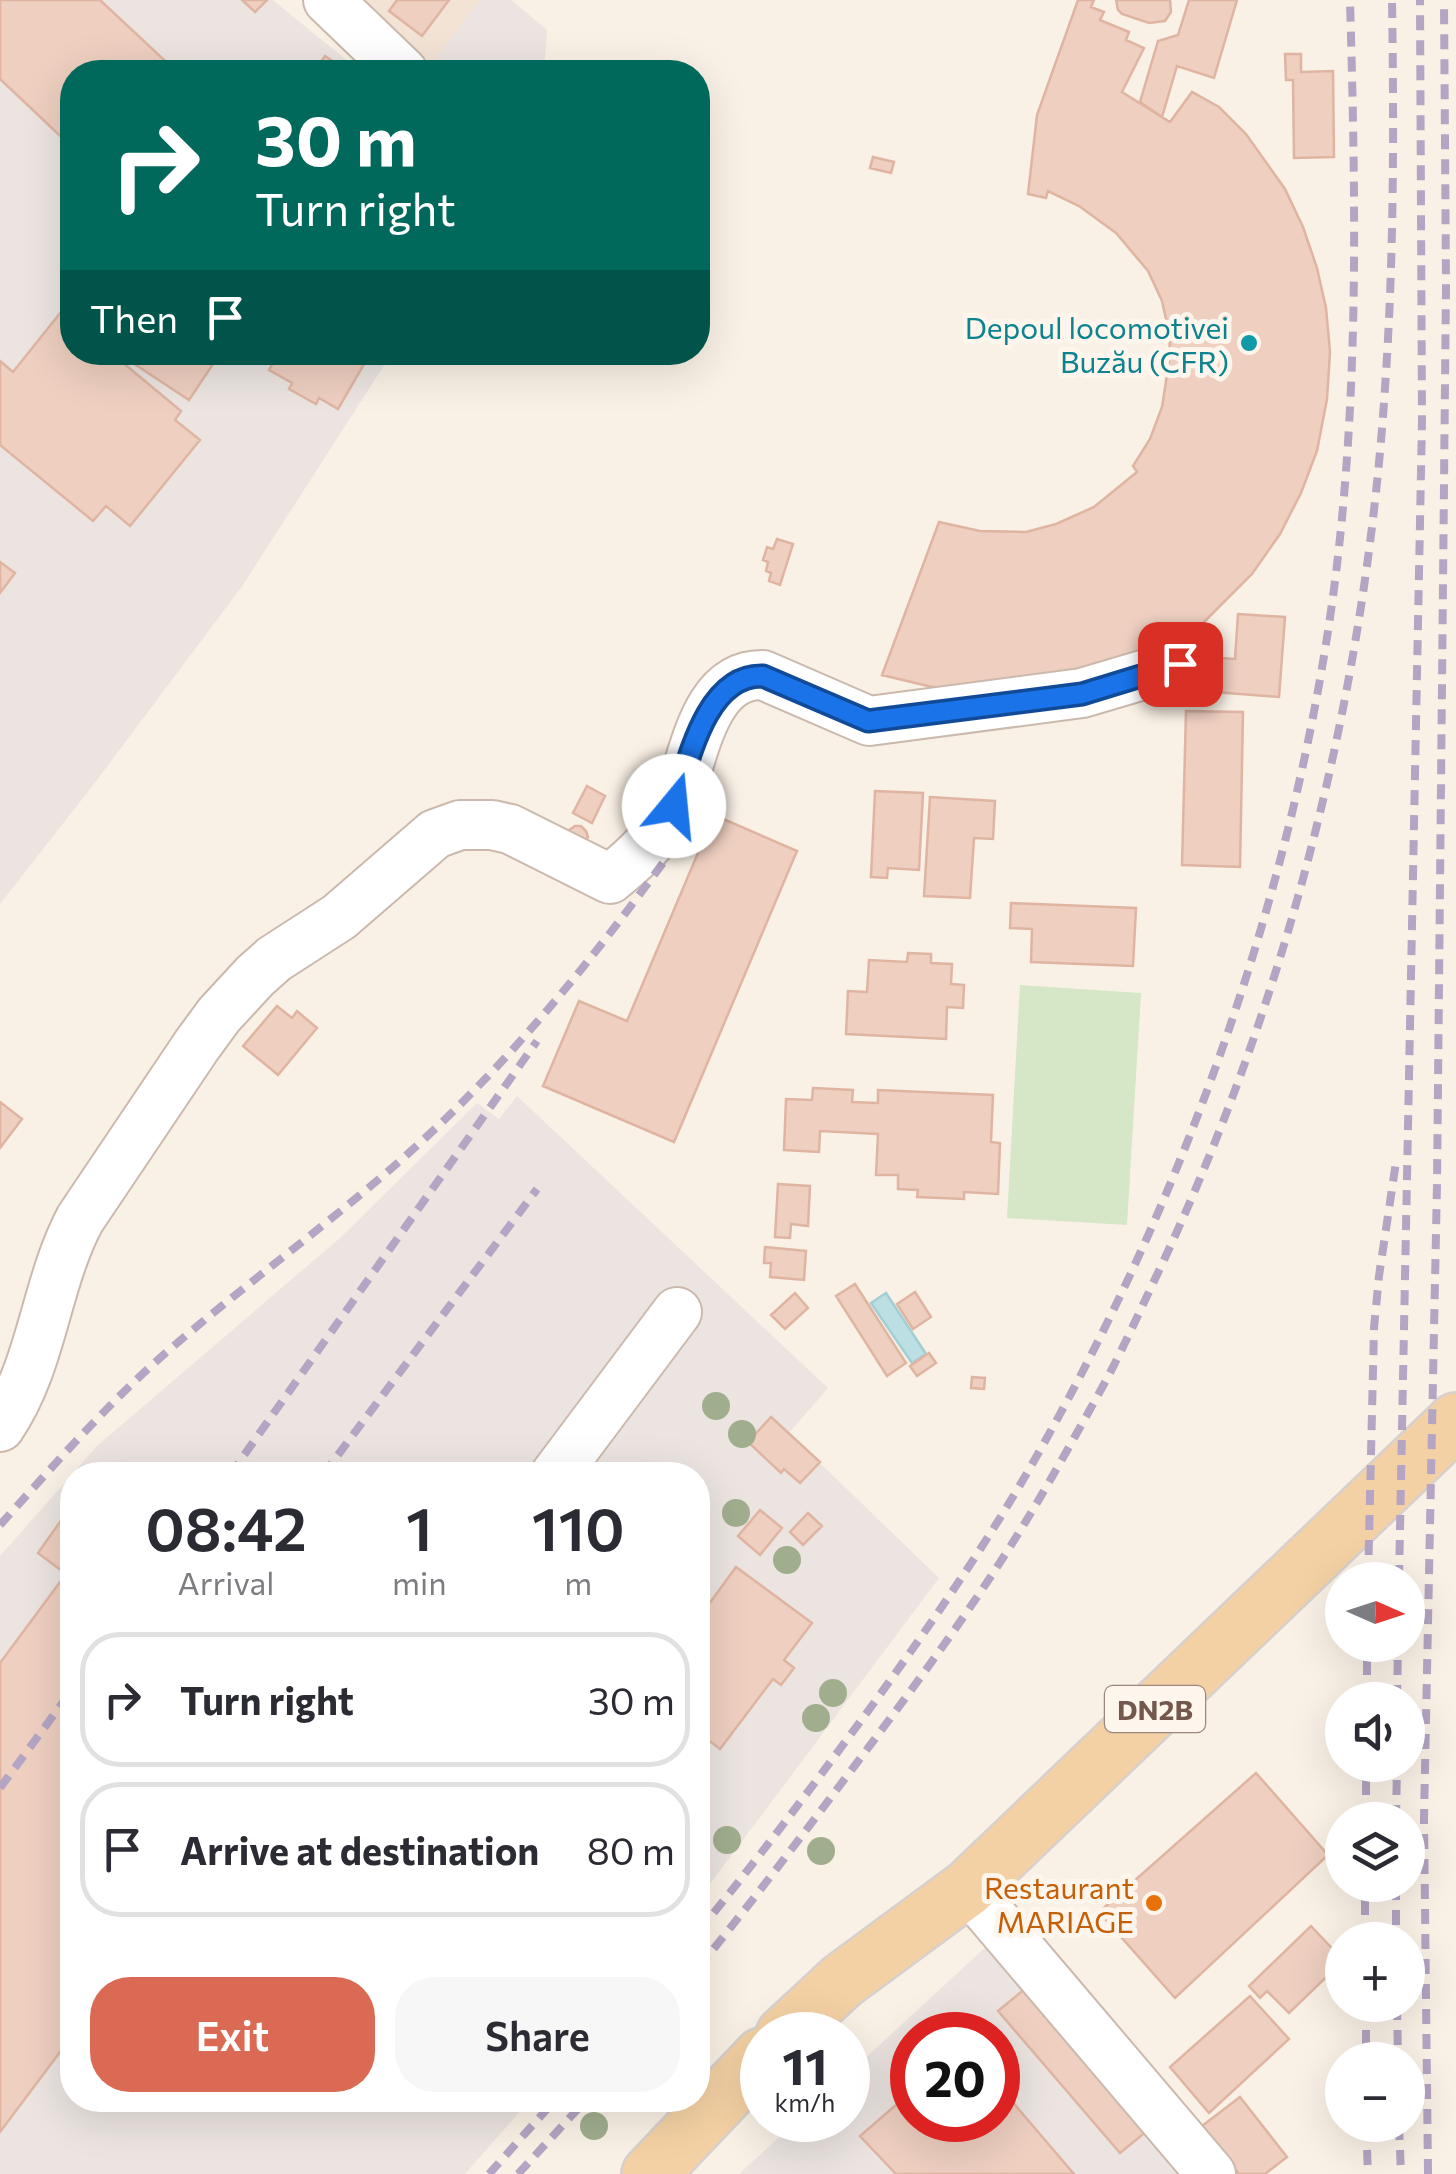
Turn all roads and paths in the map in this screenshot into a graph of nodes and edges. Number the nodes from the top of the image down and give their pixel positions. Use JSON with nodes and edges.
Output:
{"nodes":[{"id":1,"x":328,"y":0,"type":"edge"},
{"id":2,"x":390,"y":60,"type":"edge"},
{"id":3,"x":1180,"y":664,"type":"dead end"},
{"id":4,"x":677,"y":1312,"type":"dead end"},
{"id":5,"x":1456,"y":1421,"type":"edge"},
{"id":6,"x":0,"y":1426,"type":"edge"},
{"id":7,"x":565,"y":1462,"type":"edge"},
{"id":8,"x":968,"y":1888,"type":"junction"},
{"id":9,"x":809,"y":2012,"type":"edge"},
{"id":10,"x":740,"y":2079,"type":"edge"},
{"id":11,"x":710,"y":2111,"type":"edge"},
{"id":12,"x":709,"y":2112,"type":"edge"},
{"id":13,"x":650,"y":2174,"type":"edge"},
{"id":14,"x":1212,"y":2174,"type":"edge"}],
"edges":[{"from":1,"to":2,"type":"street"},
{"from":3,"to":6,"type":"street"},
{"from":4,"to":7,"type":"street"},
{"from":5,"to":8,"type":"main road","number":"DN2B"},
{"from":8,"to":9,"type":"main road","number":"DN2B"},
{"from":8,"to":14,"type":"street"},
{"from":10,"to":11,"type":"main road"},
{"from":12,"to":13,"type":"main road"}]}
